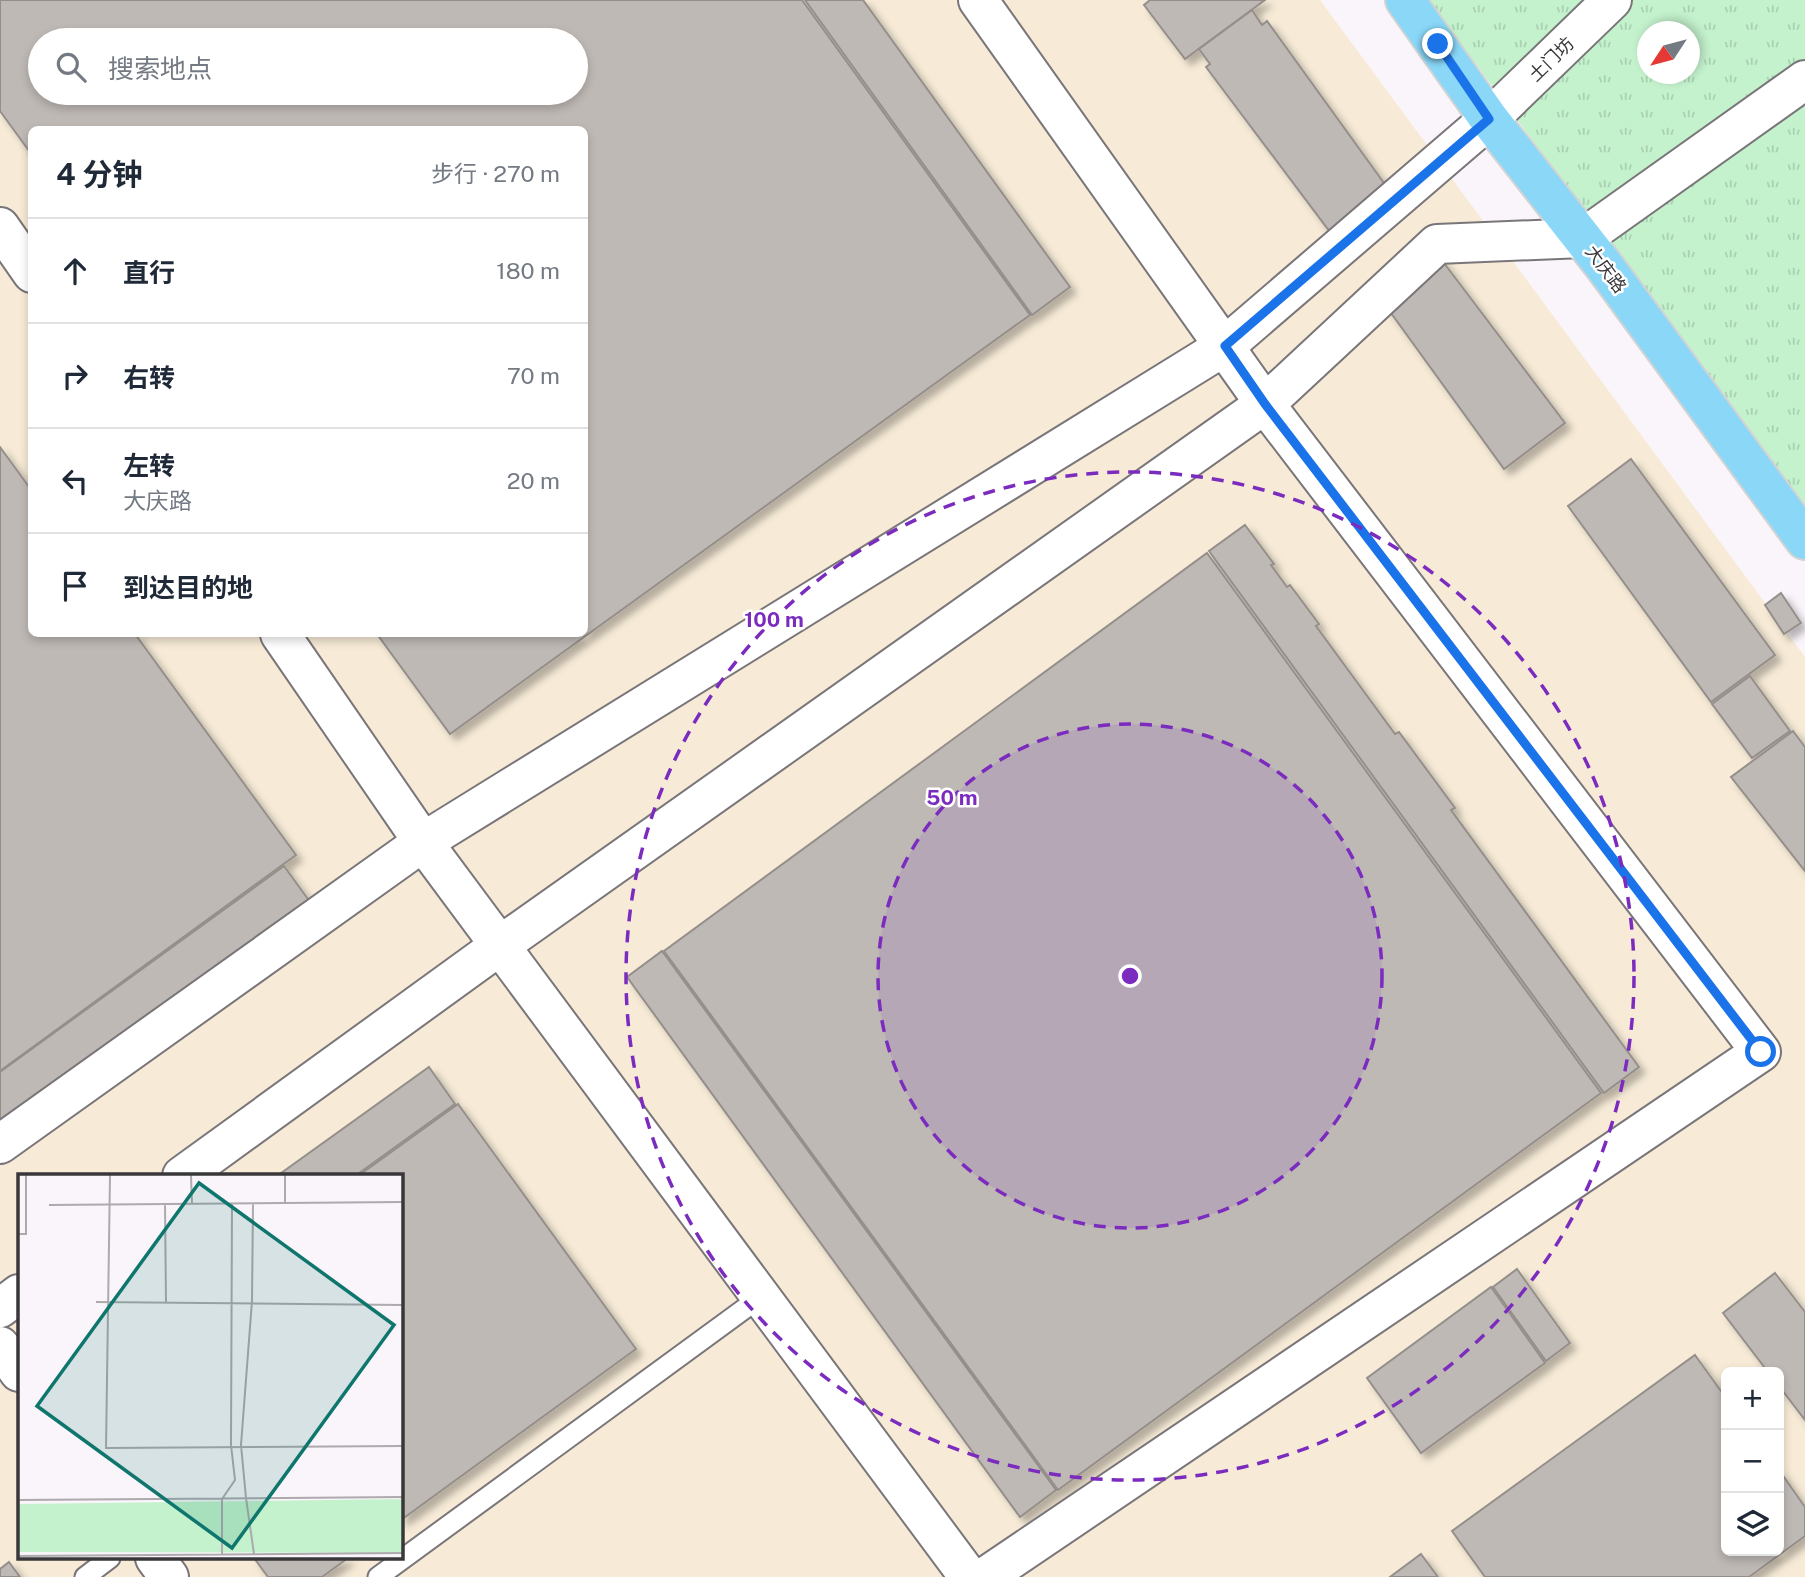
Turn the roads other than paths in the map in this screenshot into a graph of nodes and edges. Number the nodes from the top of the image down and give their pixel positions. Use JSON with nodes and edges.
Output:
{"nodes":[{"id":1,"x":978,"y":0,"type":"edge"},
{"id":2,"x":1405,"y":0,"type":"edge"},
{"id":3,"x":1612,"y":0,"type":"edge"},
{"id":4,"x":1805,"y":80,"type":"edge"},
{"id":5,"x":1489,"y":119,"type":"junction"},
{"id":6,"x":0,"y":227,"type":"edge"},
{"id":7,"x":1583,"y":238,"type":"junction"},
{"id":8,"x":28,"y":267,"type":"edge"},
{"id":9,"x":1225,"y":346,"type":"junction"},
{"id":10,"x":1265,"y":404,"type":"junction"},
{"id":11,"x":1805,"y":540,"type":"edge"},
{"id":12,"x":282,"y":637,"type":"edge"},
{"id":13,"x":423,"y":842,"type":"junction"},
{"id":14,"x":502,"y":944,"type":"junction"},
{"id":15,"x":0,"y":1144,"type":"edge"},
{"id":16,"x":185,"y":1174,"type":"edge"},
{"id":17,"x":18,"y":1295,"type":"edge"},
{"id":18,"x":762,"y":1296,"type":"junction"},
{"id":19,"x":0,"y":1308,"type":"edge"},
{"id":20,"x":0,"y":1346,"type":"edge"},
{"id":21,"x":18,"y":1371,"type":"edge"},
{"id":22,"x":402,"y":1559,"type":"edge"},
{"id":23,"x":107,"y":1560,"type":"edge"},
{"id":24,"x":156,"y":1560,"type":"edge"},
{"id":25,"x":401,"y":1560,"type":"edge"},
{"id":26,"x":85,"y":1577,"type":"edge"},
{"id":27,"x":169,"y":1577,"type":"edge"},
{"id":28,"x":378,"y":1577,"type":"edge"},
{"id":29,"x":969,"y":1577,"type":"edge"},
{"id":30,"x":985,"y":1577,"type":"edge"}],
"edges":[{"from":1,"to":9,"type":"street"},
{"from":2,"to":5,"type":"main road","name":"大庆路"},
{"from":3,"to":5,"type":"street","name":"土门坊"},
{"from":4,"to":7,"type":"street"},
{"from":5,"to":7,"type":"main road","name":"大庆路"},
{"from":5,"to":9,"type":"street","name":"土门坊"},
{"from":6,"to":8,"type":"street"},
{"from":7,"to":10,"type":"street"},
{"from":7,"to":11,"type":"main road","name":"大庆路"},
{"from":9,"to":10,"type":"street"},
{"from":9,"to":13,"type":"street","name":"土门坊"},
{"from":10,"to":14,"type":"street"},
{"from":10,"to":30,"type":"street"},
{"from":12,"to":13,"type":"street"},
{"from":13,"to":14,"type":"street"},
{"from":13,"to":15,"type":"street","name":"土门坊"},
{"from":14,"to":16,"type":"street"},
{"from":14,"to":18,"type":"street"},
{"from":17,"to":19,"type":"street"},
{"from":18,"to":22,"type":"lane"},
{"from":18,"to":29,"type":"street"},
{"from":20,"to":21,"type":"street"},
{"from":23,"to":26,"type":"lane"},
{"from":24,"to":27,"type":"street"},
{"from":25,"to":28,"type":"lane"}]}
